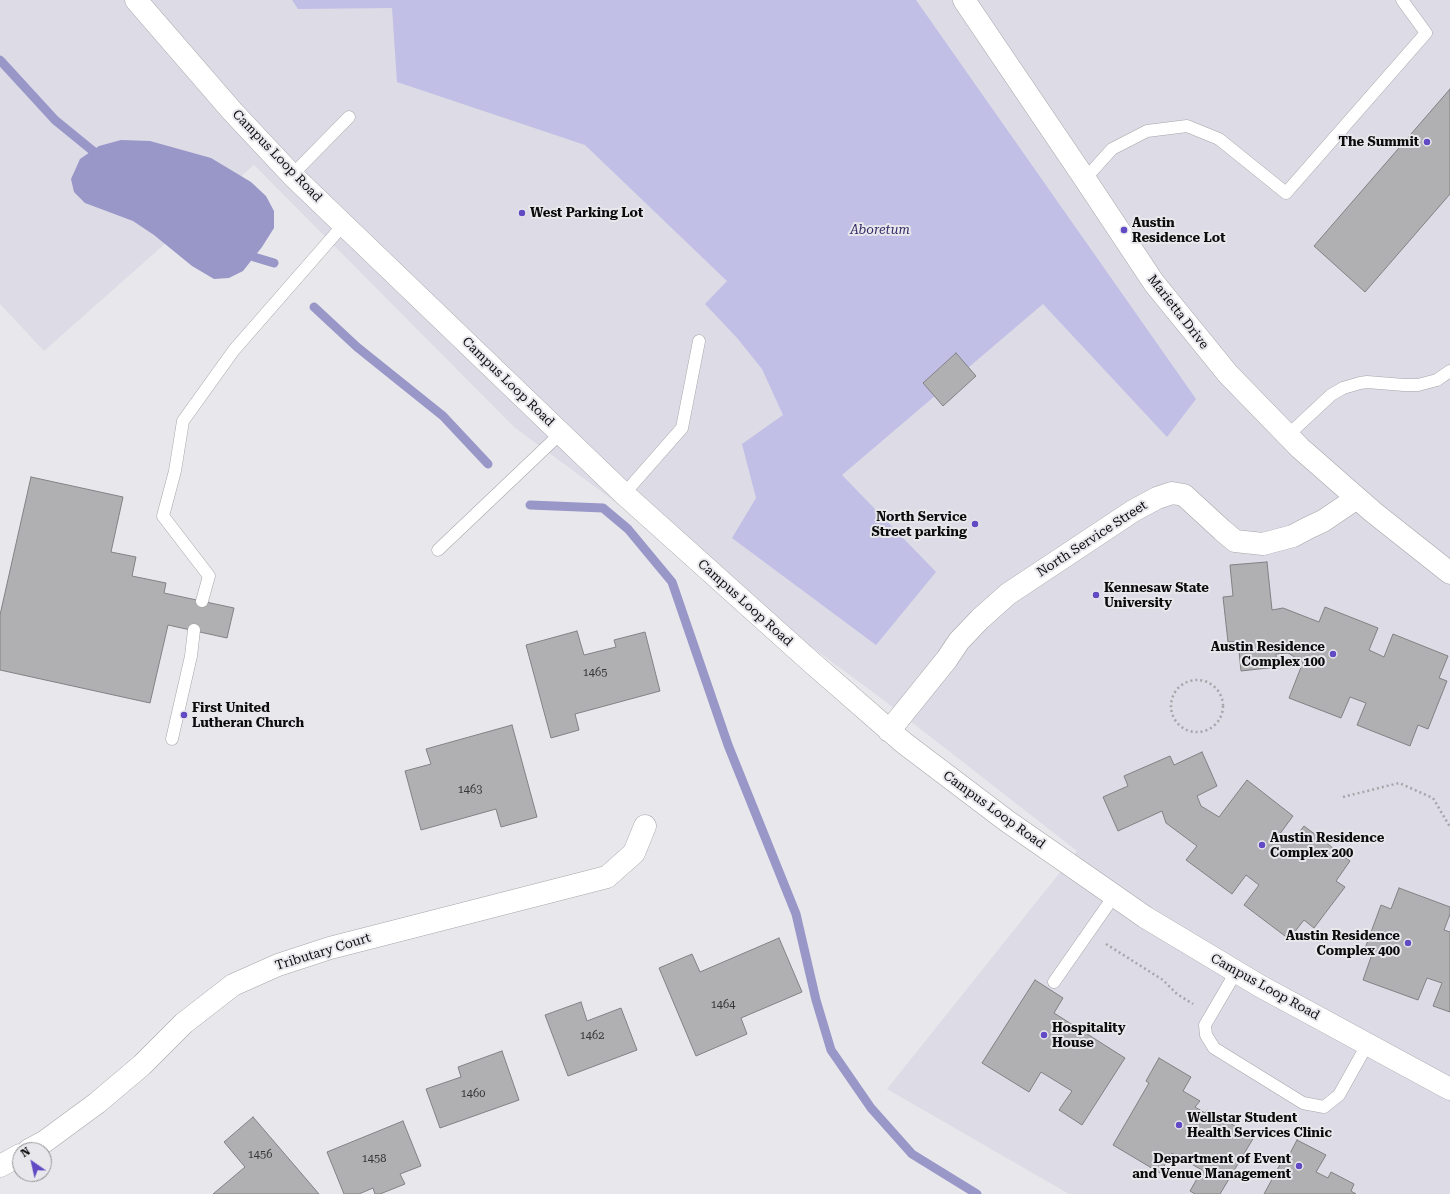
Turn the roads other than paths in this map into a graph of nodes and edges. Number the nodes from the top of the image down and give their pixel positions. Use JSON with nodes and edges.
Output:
{"nodes":[{"id":1,"x":136,"y":0,"type":"edge"},
{"id":2,"x":964,"y":0,"type":"edge"},
{"id":3,"x":1402,"y":0,"type":"edge"},
{"id":4,"x":349,"y":117,"type":"dead end"},
{"id":5,"x":292,"y":175,"type":"junction"},
{"id":6,"x":1085,"y":179,"type":"junction"},
{"id":7,"x":344,"y":224,"type":"junction"},
{"id":8,"x":699,"y":341,"type":"dead end"},
{"id":9,"x":1450,"y":371,"type":"edge"},
{"id":10,"x":561,"y":434,"type":"junction"},
{"id":11,"x":1288,"y":436,"type":"junction"},
{"id":12,"x":624,"y":494,"type":"junction"},
{"id":13,"x":1357,"y":498,"type":"junction"},
{"id":14,"x":438,"y":550,"type":"dead end"},
{"id":15,"x":1450,"y":572,"type":"edge"},
{"id":16,"x":202,"y":601,"type":"dead end"},
{"id":17,"x":194,"y":630,"type":"dead end"},
{"id":18,"x":889,"y":731,"type":"junction"},
{"id":19,"x":172,"y":739,"type":"dead end"},
{"id":20,"x":645,"y":826,"type":"dead end"},
{"id":21,"x":1114,"y":896,"type":"junction"},
{"id":22,"x":1236,"y":972,"type":"junction"},
{"id":23,"x":1054,"y":982,"type":"dead end"},
{"id":24,"x":1368,"y":1044,"type":"junction"},
{"id":25,"x":1450,"y":1088,"type":"edge"},
{"id":26,"x":44,"y":1142,"type":"edge"},
{"id":27,"x":12,"y":1159,"type":"edge"},
{"id":28,"x":0,"y":1166,"type":"edge"}],
"edges":[{"from":1,"to":5,"type":"street","name":"Campus Loop Road"},
{"from":2,"to":6,"type":"street","name":"Marietta Drive"},
{"from":3,"to":6,"type":"lane"},
{"from":4,"to":5,"type":"lane"},
{"from":5,"to":7,"type":"street","name":"Campus Loop Road"},
{"from":6,"to":11,"type":"street","name":"Marietta Drive"},
{"from":7,"to":10,"type":"street","name":"Campus Loop Road"},
{"from":7,"to":16,"type":"lane"},
{"from":8,"to":12,"type":"lane"},
{"from":9,"to":11,"type":"lane"},
{"from":10,"to":12,"type":"street","name":"Campus Loop Road"},
{"from":10,"to":14,"type":"lane"},
{"from":11,"to":13,"type":"street","name":"Marietta Drive"},
{"from":12,"to":18,"type":"street","name":"Campus Loop Road"},
{"from":13,"to":15,"type":"street","name":"Marietta Drive"},
{"from":13,"to":18,"type":"street","name":"North Service Street"},
{"from":17,"to":19,"type":"lane"},
{"from":18,"to":21,"type":"street","name":"Campus Loop Road"},
{"from":20,"to":26,"type":"street","name":"Tributary Court"},
{"from":21,"to":22,"type":"street","name":"Campus Loop Road"},
{"from":21,"to":23,"type":"lane"},
{"from":22,"to":24,"type":"street","name":"Campus Loop Road"},
{"from":22,"to":24,"type":"lane"},
{"from":24,"to":25,"type":"street","name":"Campus Loop Road"},
{"from":27,"to":28,"type":"street"}]}
